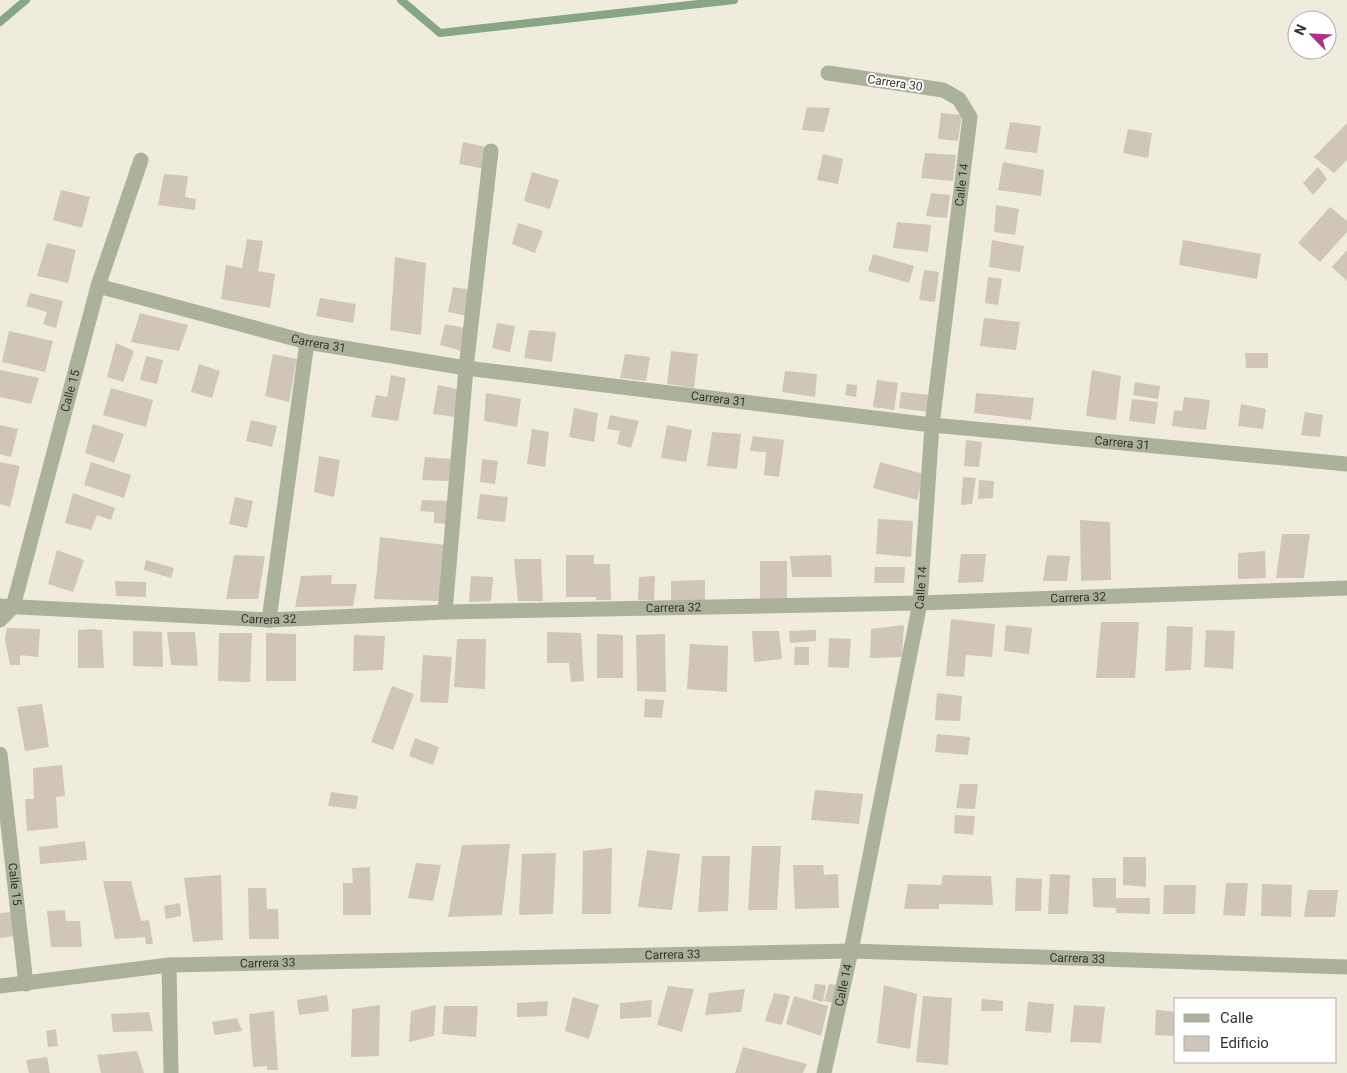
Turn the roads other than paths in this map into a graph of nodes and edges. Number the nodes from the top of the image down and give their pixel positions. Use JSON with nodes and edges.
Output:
{"nodes":[{"id":1,"x":828,"y":73,"type":"dead end"},
{"id":2,"x":959,"y":99,"type":"joint"},
{"id":3,"x":490,"y":151,"type":"dead end"},
{"id":4,"x":141,"y":160,"type":"dead end"},
{"id":5,"x":98,"y":286,"type":"junction"},
{"id":6,"x":307,"y":342,"type":"junction"},
{"id":7,"x":466,"y":368,"type":"junction"},
{"id":8,"x":932,"y":426,"type":"junction"},
{"id":9,"x":1347,"y":464,"type":"edge"},
{"id":10,"x":1347,"y":588,"type":"edge"},
{"id":11,"x":920,"y":603,"type":"junction"},
{"id":12,"x":7,"y":606,"type":"edge"},
{"id":13,"x":444,"y":612,"type":"junction"},
{"id":14,"x":0,"y":620,"type":"edge"},
{"id":15,"x":269,"y":620,"type":"junction"},
{"id":16,"x":0,"y":754,"type":"edge"},
{"id":17,"x":851,"y":951,"type":"junction"},
{"id":18,"x":168,"y":965,"type":"junction"},
{"id":19,"x":1347,"y":967,"type":"edge"},
{"id":20,"x":26,"y":984,"type":"junction"},
{"id":21,"x":0,"y":986,"type":"edge"},
{"id":22,"x":171,"y":1073,"type":"edge"},
{"id":23,"x":824,"y":1073,"type":"edge"}],
"edges":[{"from":1,"to":2,"type":"street","name":"Carrera 30"},
{"from":2,"to":8,"type":"street","name":"Calle 14"},
{"from":3,"to":7,"type":"street"},
{"from":4,"to":5,"type":"street","name":"Calle 15"},
{"from":5,"to":6,"type":"street","name":"Carrera 31"},
{"from":5,"to":12,"type":"street","name":"Calle 15"},
{"from":6,"to":7,"type":"street","name":"Carrera 31"},
{"from":6,"to":15,"type":"street"},
{"from":7,"to":8,"type":"street","name":"Carrera 31"},
{"from":7,"to":13,"type":"street"},
{"from":8,"to":9,"type":"street","name":"Carrera 31"},
{"from":8,"to":11,"type":"street","name":"Calle 14"},
{"from":10,"to":11,"type":"street","name":"Carrera 32"},
{"from":11,"to":13,"type":"street","name":"Carrera 32"},
{"from":11,"to":17,"type":"street","name":"Calle 14"},
{"from":12,"to":14,"type":"street"},
{"from":12,"to":15,"type":"street","name":"Carrera 32"},
{"from":13,"to":15,"type":"street","name":"Carrera 32"},
{"from":16,"to":20,"type":"street","name":"Calle 15"},
{"from":17,"to":18,"type":"street","name":"Carrera 33"},
{"from":17,"to":19,"type":"street","name":"Carrera 33"},
{"from":17,"to":23,"type":"street","name":"Calle 14"},
{"from":18,"to":20,"type":"street","name":"Carrera 33"},
{"from":18,"to":22,"type":"street"},
{"from":20,"to":21,"type":"street","name":"Carrera 33"}]}
